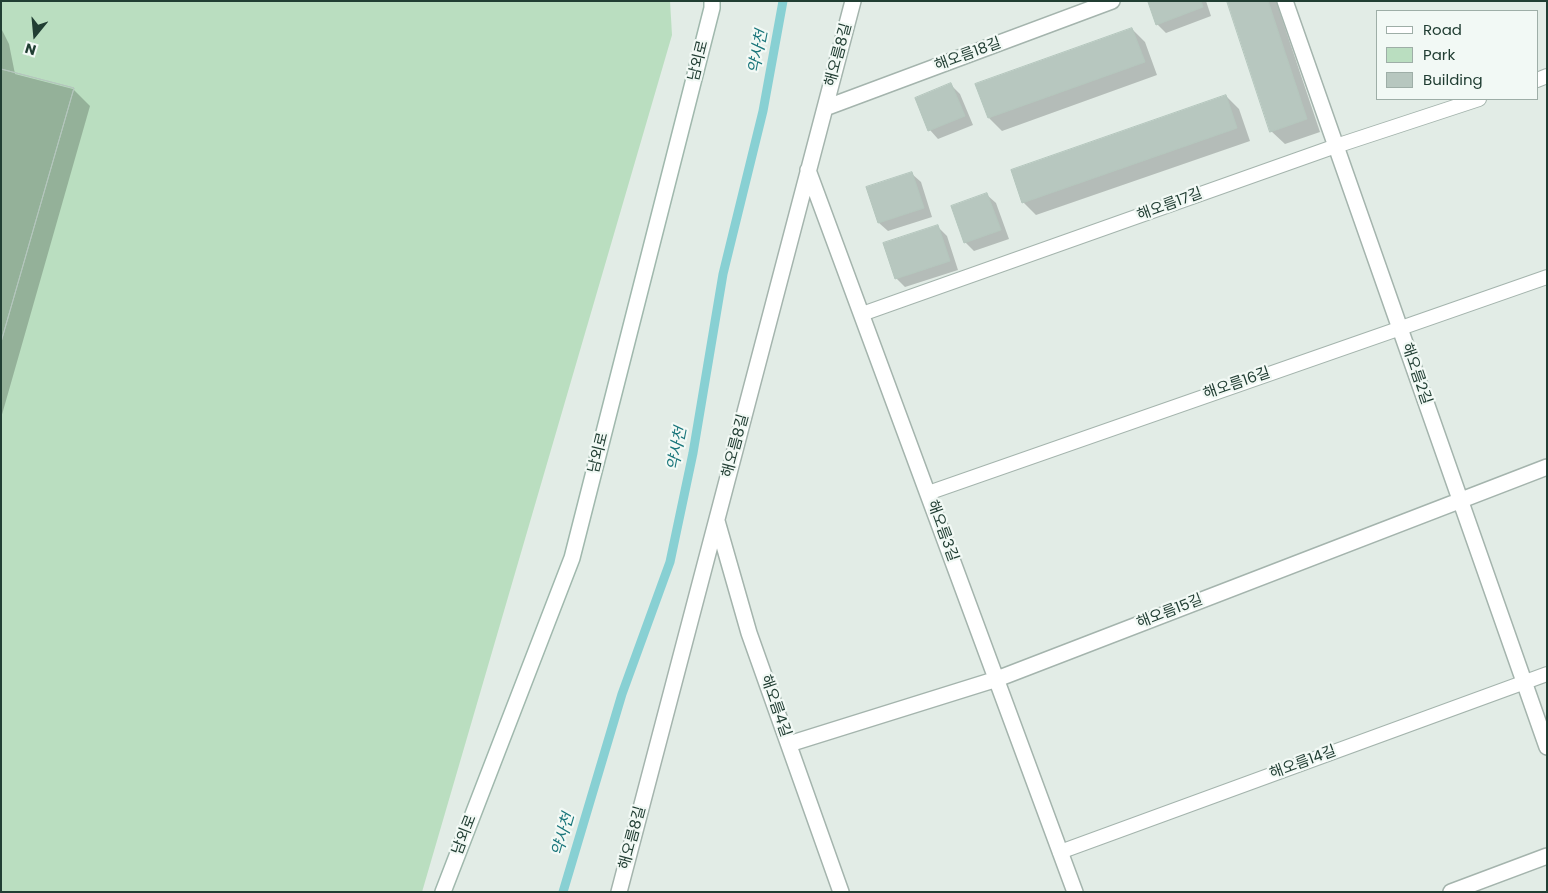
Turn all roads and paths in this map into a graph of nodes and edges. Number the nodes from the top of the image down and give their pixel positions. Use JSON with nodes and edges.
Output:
{"nodes":[{"id":1,"x":712,"y":1,"type":"edge"},
{"id":2,"x":852,"y":1,"type":"edge"},
{"id":3,"x":1112,"y":1,"type":"edge"},
{"id":4,"x":1285,"y":1,"type":"edge"},
{"id":5,"x":1476,"y":100,"type":"edge"},
{"id":6,"x":825,"y":108,"type":"junction"},
{"id":7,"x":1336,"y":146,"type":"junction"},
{"id":8,"x":808,"y":170,"type":"junction"},
{"id":9,"x":1547,"y":277,"type":"edge"},
{"id":10,"x":862,"y":314,"type":"junction"},
{"id":11,"x":1400,"y":327,"type":"junction"},
{"id":12,"x":1547,"y":466,"type":"edge"},
{"id":13,"x":928,"y":493,"type":"junction"},
{"id":14,"x":1460,"y":500,"type":"junction"},
{"id":15,"x":717,"y":519,"type":"junction"},
{"id":16,"x":1547,"y":674,"type":"edge"},
{"id":17,"x":996,"y":679,"type":"junction"},
{"id":18,"x":1524,"y":682,"type":"junction"},
{"id":19,"x":789,"y":744,"type":"junction"},
{"id":20,"x":1547,"y":747,"type":"edge"},
{"id":21,"x":1060,"y":852,"type":"junction"},
{"id":22,"x":1547,"y":856,"type":"edge"},
{"id":23,"x":443,"y":892,"type":"edge"},
{"id":24,"x":619,"y":892,"type":"edge"},
{"id":25,"x":841,"y":892,"type":"edge"},
{"id":26,"x":1075,"y":892,"type":"edge"},
{"id":27,"x":1451,"y":892,"type":"edge"}],
"edges":[{"from":1,"to":23,"type":"street","name":"남외로"},
{"from":2,"to":6,"type":"street","name":"해오름8길"},
{"from":3,"to":6,"type":"street","name":"해오름18길"},
{"from":4,"to":7,"type":"street","name":"해오름2길"},
{"from":5,"to":7,"type":"lane","name":"해오름17길"},
{"from":6,"to":8,"type":"street","name":"해오름8길"},
{"from":7,"to":10,"type":"lane","name":"해오름17길"},
{"from":7,"to":11,"type":"street","name":"해오름2길"},
{"from":8,"to":10,"type":"street","name":"해오름3길"},
{"from":8,"to":15,"type":"street","name":"해오름8길"},
{"from":9,"to":11,"type":"lane","name":"해오름16길"},
{"from":10,"to":13,"type":"street","name":"해오름3길"},
{"from":11,"to":13,"type":"lane","name":"해오름16길"},
{"from":11,"to":14,"type":"street","name":"해오름2길"},
{"from":12,"to":14,"type":"street","name":"해오름15길"},
{"from":13,"to":17,"type":"street","name":"해오름3길"},
{"from":14,"to":17,"type":"street","name":"해오름15길"},
{"from":14,"to":18,"type":"street","name":"해오름2길"},
{"from":15,"to":19,"type":"street","name":"해오름4길"},
{"from":15,"to":24,"type":"street","name":"해오름8길"},
{"from":16,"to":18,"type":"lane","name":"해오름14길"},
{"from":17,"to":19,"type":"street","name":"해오름15길"},
{"from":17,"to":21,"type":"street","name":"해오름3길"},
{"from":18,"to":20,"type":"street","name":"해오름2길"},
{"from":18,"to":21,"type":"lane","name":"해오름14길"},
{"from":19,"to":25,"type":"street","name":"해오름4길"},
{"from":21,"to":26,"type":"street","name":"해오름3길"},
{"from":22,"to":27,"type":"street"}]}
